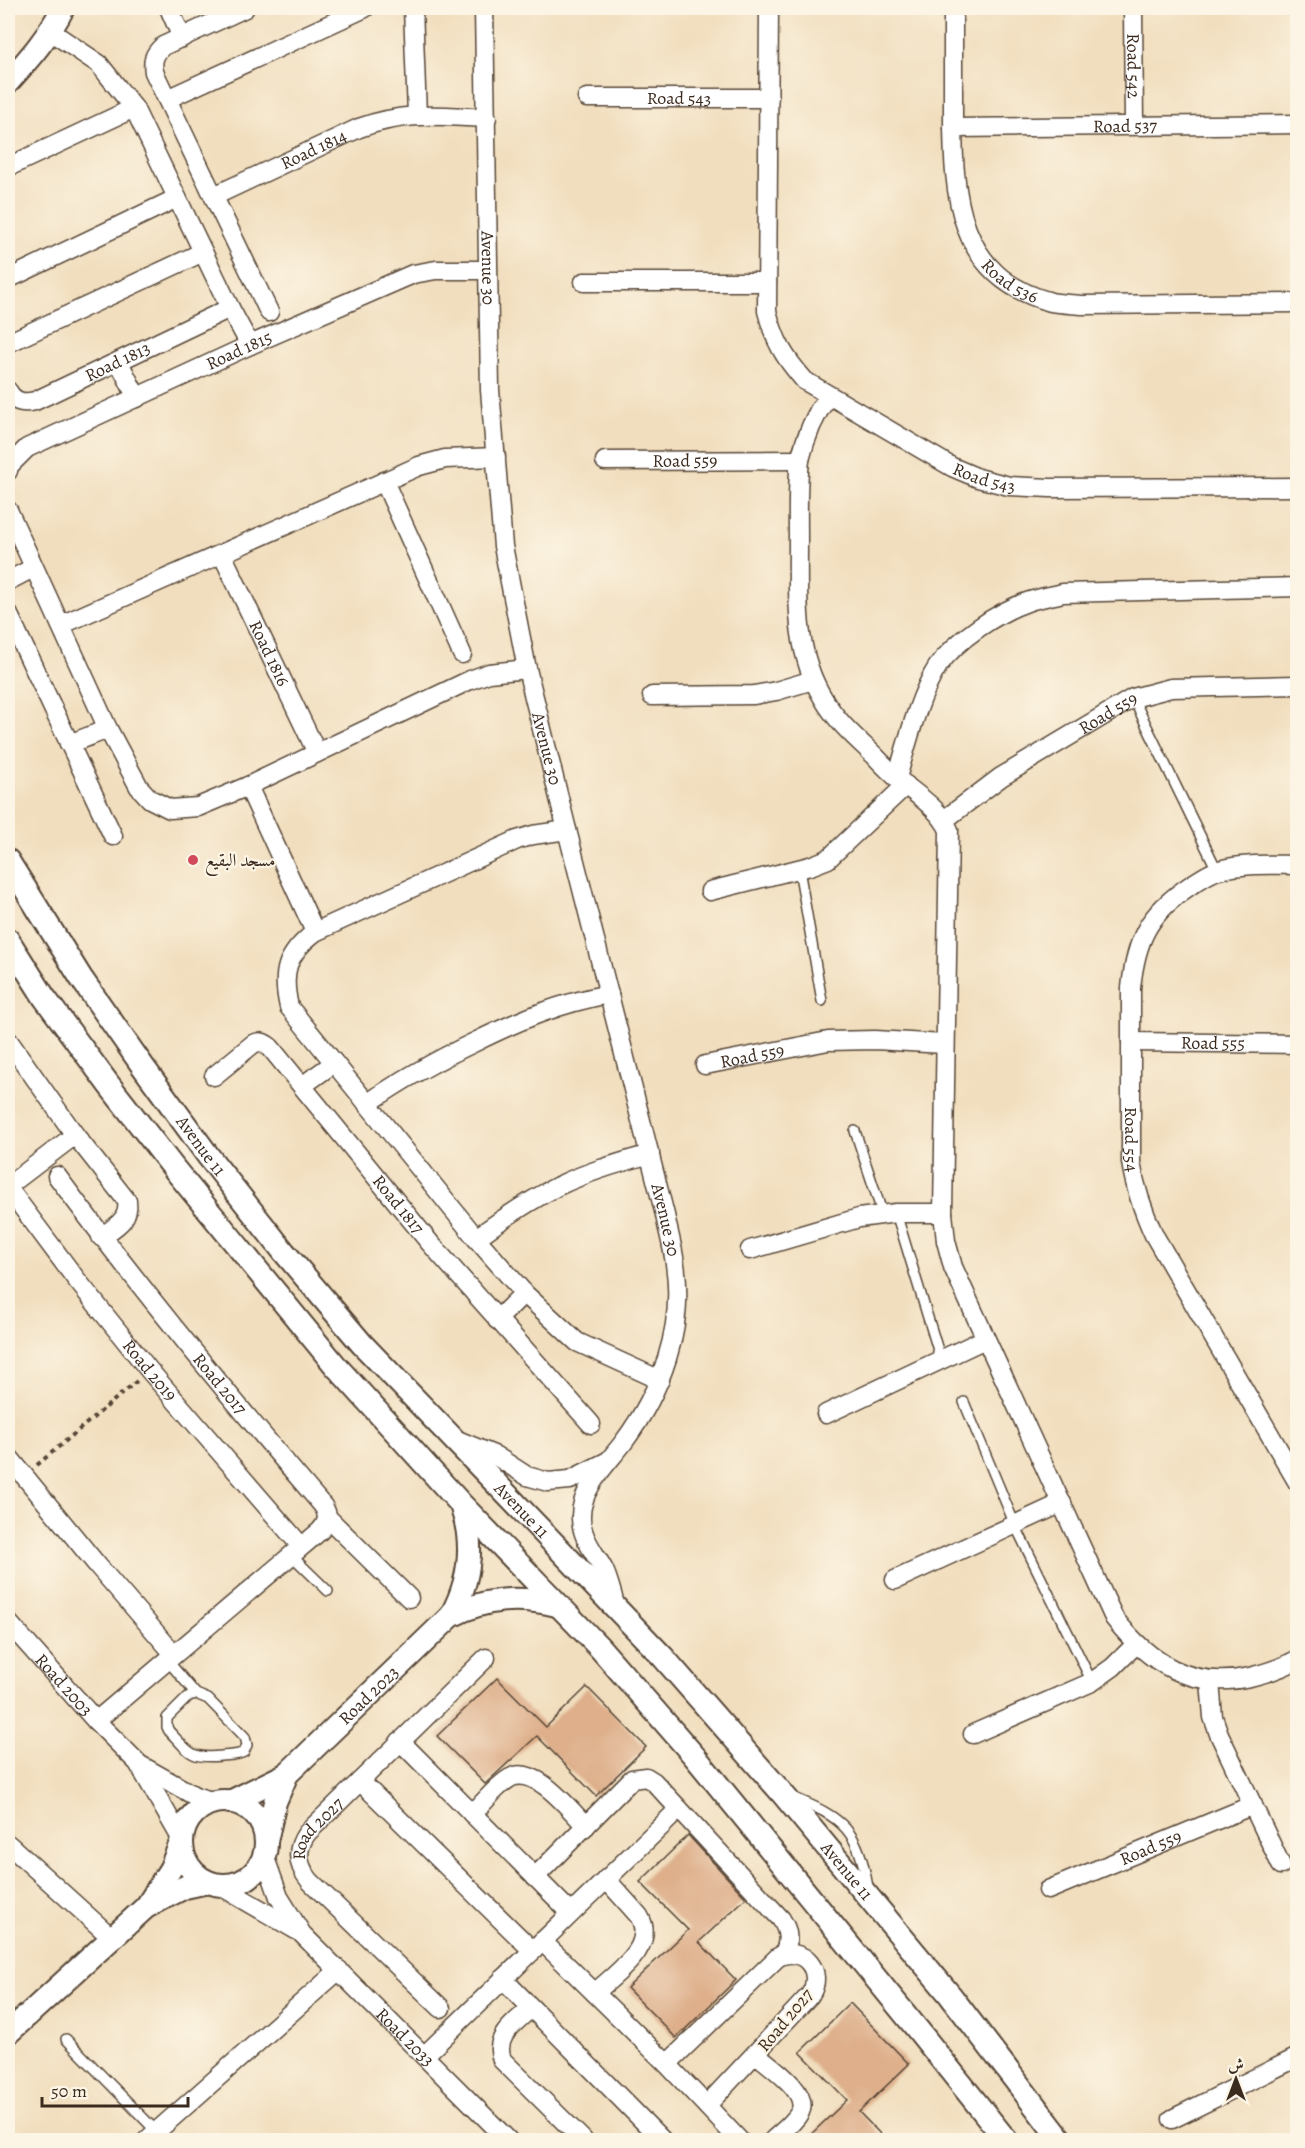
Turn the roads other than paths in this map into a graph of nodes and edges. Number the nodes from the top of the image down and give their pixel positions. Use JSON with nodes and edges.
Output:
{"nodes":[{"id":1,"x":63,"y":8,"type":"edge"},
{"id":2,"x":169,"y":8,"type":"edge"},
{"id":3,"x":245,"y":8,"type":"edge"},
{"id":4,"x":365,"y":8,"type":"edge"},
{"id":5,"x":413,"y":8,"type":"edge"},
{"id":6,"x":484,"y":8,"type":"edge"},
{"id":7,"x":769,"y":8,"type":"edge"},
{"id":8,"x":953,"y":8,"type":"edge"},
{"id":9,"x":1133,"y":8,"type":"edge"},
{"id":10,"x":50,"y":31,"type":"junction"},
{"id":11,"x":182,"y":38,"type":"junction"},
{"id":12,"x":8,"y":82,"type":"edge"},
{"id":13,"x":587,"y":98,"type":"dead end"},
{"id":14,"x":769,"y":98,"type":"junction"},
{"id":15,"x":167,"y":99,"type":"junction"},
{"id":16,"x":134,"y":108,"type":"junction"},
{"id":17,"x":417,"y":115,"type":"junction"},
{"id":18,"x":487,"y":118,"type":"junction"},
{"id":19,"x":1298,"y":124,"type":"edge"},
{"id":20,"x":1134,"y":125,"type":"junction"},
{"id":21,"x":953,"y":128,"type":"junction"},
{"id":22,"x":192,"y":152,"type":"junction"},
{"id":23,"x":163,"y":166,"type":"junction"},
{"id":24,"x":8,"y":167,"type":"edge"},
{"id":25,"x":214,"y":196,"type":"junction"},
{"id":26,"x":177,"y":198,"type":"junction"},
{"id":27,"x":203,"y":252,"type":"junction"},
{"id":28,"x":487,"y":270,"type":"junction"},
{"id":29,"x":8,"y":279,"type":"edge"},
{"id":30,"x":584,"y":282,"type":"dead end"},
{"id":31,"x":767,"y":282,"type":"junction"},
{"id":32,"x":1298,"y":303,"type":"edge"},
{"id":33,"x":231,"y":309,"type":"junction"},
{"id":34,"x":269,"y":312,"type":"dead end"},
{"id":35,"x":8,"y":343,"type":"edge"},
{"id":36,"x":250,"y":345,"type":"junction"},
{"id":37,"x":119,"y":362,"type":"junction"},
{"id":38,"x":8,"y":391,"type":"edge"},
{"id":39,"x":828,"y":396,"type":"junction"},
{"id":40,"x":137,"y":398,"type":"junction"},
{"id":41,"x":496,"y":457,"type":"junction"},
{"id":42,"x":800,"y":460,"type":"junction"},
{"id":43,"x":605,"y":461,"type":"dead end"},
{"id":44,"x":8,"y":471,"type":"edge"},
{"id":45,"x":384,"y":481,"type":"junction"},
{"id":46,"x":1298,"y":487,"type":"edge"},
{"id":47,"x":8,"y":510,"type":"edge"},
{"id":48,"x":222,"y":554,"type":"junction"},
{"id":49,"x":33,"y":568,"type":"junction"},
{"id":50,"x":8,"y":581,"type":"edge"},
{"id":51,"x":1298,"y":587,"type":"edge"},
{"id":52,"x":8,"y":613,"type":"edge"},
{"id":53,"x":61,"y":626,"type":"junction"},
{"id":54,"x":462,"y":654,"type":"dead end"},
{"id":55,"x":527,"y":669,"type":"junction"},
{"id":56,"x":813,"y":680,"type":"junction"},
{"id":57,"x":1298,"y":685,"type":"edge"},
{"id":58,"x":652,"y":696,"type":"dead end"},
{"id":59,"x":1133,"y":698,"type":"junction"},
{"id":60,"x":108,"y":729,"type":"junction"},
{"id":61,"x":69,"y":744,"type":"junction"},
{"id":62,"x":317,"y":753,"type":"junction"},
{"id":63,"x":901,"y":782,"type":"junction"},
{"id":64,"x":248,"y":786,"type":"junction"},
{"id":65,"x":944,"y":820,"type":"junction"},
{"id":66,"x":567,"y":830,"type":"junction"},
{"id":67,"x":113,"y":836,"type":"dead end"},
{"id":68,"x":8,"y":861,"type":"edge"},
{"id":69,"x":1298,"y":865,"type":"edge"},
{"id":70,"x":799,"y":868,"type":"junction"},
{"id":71,"x":1217,"y":870,"type":"junction"},
{"id":72,"x":710,"y":891,"type":"dead end"},
{"id":73,"x":315,"y":932,"type":"junction"},
{"id":74,"x":8,"y":940,"type":"edge"},
{"id":75,"x":609,"y":994,"type":"junction"},
{"id":76,"x":822,"y":1001,"type":"dead end"},
{"id":77,"x":8,"y":1040,"type":"edge"},
{"id":78,"x":1131,"y":1042,"type":"junction"},
{"id":79,"x":944,"y":1044,"type":"junction"},
{"id":80,"x":1298,"y":1044,"type":"edge"},
{"id":81,"x":334,"y":1064,"type":"junction"},
{"id":82,"x":705,"y":1065,"type":"dead end"},
{"id":83,"x":214,"y":1076,"type":"dead end"},
{"id":84,"x":302,"y":1086,"type":"junction"},
{"id":85,"x":367,"y":1104,"type":"junction"},
{"id":86,"x":855,"y":1131,"type":"dead end"},
{"id":87,"x":75,"y":1135,"type":"junction"},
{"id":88,"x":650,"y":1154,"type":"junction"},
{"id":89,"x":57,"y":1176,"type":"dead end"},
{"id":90,"x":8,"y":1187,"type":"edge"},
{"id":91,"x":943,"y":1213,"type":"junction"},
{"id":92,"x":889,"y":1214,"type":"junction"},
{"id":93,"x":101,"y":1237,"type":"junction"},
{"id":94,"x":476,"y":1238,"type":"junction"},
{"id":95,"x":750,"y":1250,"type":"dead end"},
{"id":96,"x":524,"y":1293,"type":"junction"},
{"id":97,"x":497,"y":1320,"type":"junction"},
{"id":98,"x":985,"y":1339,"type":"junction"},
{"id":99,"x":941,"y":1360,"type":"junction"},
{"id":100,"x":660,"y":1380,"type":"junction"},
{"id":101,"x":964,"y":1402,"type":"dead end"},
{"id":102,"x":826,"y":1414,"type":"dead end"},
{"id":103,"x":591,"y":1424,"type":"dead end"},
{"id":104,"x":455,"y":1439,"type":"junction"},
{"id":105,"x":8,"y":1456,"type":"edge"},
{"id":106,"x":608,"y":1461,"type":"junction"},
{"id":107,"x":1298,"y":1483,"type":"edge"},
{"id":108,"x":1062,"y":1503,"type":"junction"},
{"id":109,"x":460,"y":1504,"type":"junction"},
{"id":110,"x":324,"y":1524,"type":"junction"},
{"id":111,"x":1015,"y":1525,"type":"junction"},
{"id":112,"x":296,"y":1551,"type":"junction"},
{"id":113,"x":895,"y":1580,"type":"dead end"},
{"id":114,"x":328,"y":1591,"type":"dead end"},
{"id":115,"x":409,"y":1598,"type":"dead end"},
{"id":116,"x":557,"y":1605,"type":"junction"},
{"id":117,"x":615,"y":1605,"type":"junction"},
{"id":118,"x":452,"y":1616,"type":"junction"},
{"id":119,"x":8,"y":1624,"type":"edge"},
{"id":120,"x":1136,"y":1644,"type":"junction"},
{"id":121,"x":171,"y":1657,"type":"junction"},
{"id":122,"x":486,"y":1658,"type":"dead end"},
{"id":123,"x":1298,"y":1659,"type":"edge"},
{"id":124,"x":1210,"y":1681,"type":"junction"},
{"id":125,"x":1092,"y":1682,"type":"junction"},
{"id":126,"x":196,"y":1694,"type":"junction"},
{"id":127,"x":96,"y":1721,"type":"junction"},
{"id":128,"x":973,"y":1734,"type":"dead end"},
{"id":129,"x":400,"y":1741,"type":"junction"},
{"id":130,"x":138,"y":1763,"type":"junction"},
{"id":131,"x":287,"y":1774,"type":"junction"},
{"id":132,"x":360,"y":1781,"type":"junction"},
{"id":133,"x":222,"y":1802,"type":"junction"},
{"id":134,"x":1252,"y":1805,"type":"junction"},
{"id":135,"x":679,"y":1809,"type":"junction"},
{"id":136,"x":472,"y":1814,"type":"junction"},
{"id":137,"x":586,"y":1826,"type":"junction"},
{"id":138,"x":182,"y":1840,"type":"junction"},
{"id":139,"x":8,"y":1844,"type":"edge"},
{"id":140,"x":265,"y":1848,"type":"junction"},
{"id":141,"x":1281,"y":1865,"type":"dead end"},
{"id":142,"x":535,"y":1877,"type":"junction"},
{"id":143,"x":606,"y":1879,"type":"junction"},
{"id":144,"x":213,"y":1883,"type":"junction"},
{"id":145,"x":1048,"y":1890,"type":"dead end"},
{"id":146,"x":146,"y":1907,"type":"junction"},
{"id":147,"x":571,"y":1913,"type":"junction"},
{"id":148,"x":302,"y":1934,"type":"junction"},
{"id":149,"x":112,"y":1938,"type":"junction"},
{"id":150,"x":537,"y":1946,"type":"junction"},
{"id":151,"x":783,"y":1955,"type":"junction"},
{"id":152,"x":339,"y":1970,"type":"junction"},
{"id":153,"x":503,"y":1979,"type":"junction"},
{"id":154,"x":595,"y":1993,"type":"junction"},
{"id":155,"x":441,"y":2008,"type":"dead end"},
{"id":156,"x":531,"y":2008,"type":"junction"},
{"id":157,"x":8,"y":2034,"type":"edge"},
{"id":158,"x":66,"y":2039,"type":"dead end"},
{"id":159,"x":756,"y":2054,"type":"junction"},
{"id":160,"x":424,"y":2056,"type":"junction"},
{"id":161,"x":1298,"y":2057,"type":"edge"},
{"id":162,"x":667,"y":2064,"type":"junction"},
{"id":163,"x":707,"y":2105,"type":"junction"},
{"id":164,"x":1172,"y":2119,"type":"dead end"},
{"id":165,"x":152,"y":2136,"type":"edge"},
{"id":166,"x":508,"y":2140,"type":"edge"},
{"id":167,"x":583,"y":2140,"type":"edge"},
{"id":168,"x":662,"y":2140,"type":"edge"},
{"id":169,"x":739,"y":2140,"type":"edge"},
{"id":170,"x":773,"y":2140,"type":"edge"},
{"id":171,"x":1006,"y":2140,"type":"edge"},
{"id":172,"x":1061,"y":2140,"type":"edge"}],
"edges":[{"from":1,"to":10,"type":"street"},
{"from":2,"to":11,"type":"street"},
{"from":3,"to":11,"type":"street"},
{"from":4,"to":15,"type":"street"},
{"from":5,"to":17,"type":"street"},
{"from":6,"to":18,"type":"street","name":"Avenue 30"},
{"from":7,"to":14,"type":"street","name":"Road 543"},
{"from":8,"to":21,"type":"street","name":"Road 536"},
{"from":9,"to":20,"type":"street","name":"Road 542"},
{"from":10,"to":12,"type":"street"},
{"from":10,"to":16,"type":"street"},
{"from":11,"to":15,"type":"street"},
{"from":13,"to":14,"type":"street","name":"Road 543"},
{"from":14,"to":31,"type":"street","name":"Road 543"},
{"from":15,"to":22,"type":"street"},
{"from":16,"to":23,"type":"street"},
{"from":16,"to":24,"type":"street"},
{"from":17,"to":18,"type":"street","name":"Road 1814"},
{"from":17,"to":25,"type":"street","name":"Road 1814"},
{"from":18,"to":28,"type":"street","name":"Avenue 30"},
{"from":19,"to":20,"type":"street","name":"Road 537"},
{"from":20,"to":21,"type":"street","name":"Road 537"},
{"from":21,"to":32,"type":"street","name":"Road 536"},
{"from":22,"to":23,"type":"street"},
{"from":22,"to":25,"type":"street"},
{"from":23,"to":26,"type":"street"},
{"from":25,"to":34,"type":"street"},
{"from":26,"to":27,"type":"street"},
{"from":26,"to":29,"type":"street"},
{"from":27,"to":33,"type":"street"},
{"from":27,"to":35,"type":"street"},
{"from":28,"to":36,"type":"street","name":"Road 1815"},
{"from":28,"to":41,"type":"street","name":"Avenue 30"},
{"from":30,"to":31,"type":"street"},
{"from":31,"to":39,"type":"street","name":"Road 543"},
{"from":33,"to":36,"type":"street"},
{"from":33,"to":37,"type":"street","name":"Road 1813"},
{"from":36,"to":40,"type":"street","name":"Road 1815"},
{"from":37,"to":38,"type":"street","name":"Road 1813"},
{"from":37,"to":40,"type":"street"},
{"from":39,"to":42,"type":"street"},
{"from":39,"to":46,"type":"street","name":"Road 543"},
{"from":40,"to":44,"type":"street","name":"Road 1815"},
{"from":41,"to":45,"type":"street"},
{"from":41,"to":55,"type":"street","name":"Avenue 30"},
{"from":42,"to":43,"type":"street","name":"Road 559"},
{"from":42,"to":56,"type":"street"},
{"from":45,"to":48,"type":"street"},
{"from":45,"to":54,"type":"street"},
{"from":47,"to":49,"type":"street"},
{"from":48,"to":53,"type":"street"},
{"from":48,"to":62,"type":"street","name":"Road 1816"},
{"from":49,"to":50,"type":"street"},
{"from":49,"to":53,"type":"street"},
{"from":51,"to":63,"type":"street"},
{"from":52,"to":61,"type":"street"},
{"from":53,"to":60,"type":"street"},
{"from":55,"to":62,"type":"street"},
{"from":55,"to":66,"type":"street","name":"Avenue 30"},
{"from":56,"to":58,"type":"street"},
{"from":56,"to":63,"type":"street"},
{"from":57,"to":59,"type":"street","name":"Road 559"},
{"from":59,"to":65,"type":"street","name":"Road 559"},
{"from":59,"to":71,"type":"lane"},
{"from":60,"to":61,"type":"street"},
{"from":60,"to":64,"type":"street"},
{"from":61,"to":67,"type":"street"},
{"from":62,"to":64,"type":"street"},
{"from":63,"to":65,"type":"street"},
{"from":63,"to":70,"type":"street"},
{"from":64,"to":73,"type":"street"},
{"from":65,"to":79,"type":"street"},
{"from":66,"to":73,"type":"street"},
{"from":66,"to":75,"type":"street","name":"Avenue 30"},
{"from":68,"to":104,"type":"street","name":"Avenue 11"},
{"from":69,"to":71,"type":"street","name":"Road 554"},
{"from":70,"to":72,"type":"street"},
{"from":70,"to":76,"type":"lane"},
{"from":71,"to":78,"type":"street","name":"Road 554"},
{"from":73,"to":81,"type":"street"},
{"from":74,"to":109,"type":"street","name":"Avenue 11"},
{"from":75,"to":85,"type":"street"},
{"from":75,"to":88,"type":"street","name":"Avenue 30"},
{"from":77,"to":87,"type":"street"},
{"from":78,"to":80,"type":"street","name":"Road 555"},
{"from":78,"to":107,"type":"street","name":"Road 554"},
{"from":79,"to":82,"type":"street","name":"Road 559"},
{"from":79,"to":91,"type":"street"},
{"from":81,"to":84,"type":"street"},
{"from":81,"to":85,"type":"street"},
{"from":83,"to":84,"type":"street","name":"Road 1817"},
{"from":84,"to":97,"type":"street","name":"Road 1817"},
{"from":85,"to":94,"type":"street"},
{"from":86,"to":92,"type":"lane"},
{"from":87,"to":90,"type":"street"},
{"from":87,"to":93,"type":"street"},
{"from":88,"to":94,"type":"street"},
{"from":88,"to":100,"type":"street","name":"Avenue 30"},
{"from":89,"to":93,"type":"street","name":"Road 2017"},
{"from":90,"to":112,"type":"street","name":"Road 2019"},
{"from":91,"to":92,"type":"street"},
{"from":91,"to":98,"type":"street"},
{"from":92,"to":95,"type":"street"},
{"from":92,"to":99,"type":"lane"},
{"from":93,"to":110,"type":"street","name":"Road 2017"},
{"from":94,"to":96,"type":"street"},
{"from":96,"to":97,"type":"street"},
{"from":96,"to":100,"type":"street"},
{"from":97,"to":103,"type":"street","name":"Road 1817"},
{"from":98,"to":99,"type":"street"},
{"from":98,"to":108,"type":"street"},
{"from":99,"to":102,"type":"street"},
{"from":100,"to":106,"type":"street","name":"Avenue 30"},
{"from":101,"to":111,"type":"lane"},
{"from":104,"to":106,"type":"street","name":"Avenue 30"},
{"from":104,"to":117,"type":"street","name":"Avenue 11"},
{"from":105,"to":121,"type":"street"},
{"from":106,"to":117,"type":"street","name":"Avenue 30"},
{"from":108,"to":111,"type":"street"},
{"from":108,"to":120,"type":"street"},
{"from":109,"to":116,"type":"street","name":"Avenue 11"},
{"from":109,"to":118,"type":"street","name":"Road 2023"},
{"from":110,"to":112,"type":"street"},
{"from":110,"to":115,"type":"street","name":"Road 2017"},
{"from":111,"to":113,"type":"street"},
{"from":111,"to":125,"type":"lane"},
{"from":112,"to":114,"type":"lane"},
{"from":112,"to":121,"type":"street"},
{"from":116,"to":118,"type":"street","name":"Road 2023"},
{"from":116,"to":171,"type":"street","name":"Avenue 11"},
{"from":117,"to":172,"type":"street","name":"Avenue 11"},
{"from":118,"to":131,"type":"street","name":"Road 2023"},
{"from":119,"to":127,"type":"street","name":"Road 2003"},
{"from":120,"to":124,"type":"street"},
{"from":120,"to":125,"type":"street"},
{"from":121,"to":126,"type":"lane"},
{"from":121,"to":127,"type":"street"},
{"from":122,"to":129,"type":"street","name":"Road 2027"},
{"from":123,"to":124,"type":"street"},
{"from":124,"to":134,"type":"street"},
{"from":125,"to":128,"type":"street"},
{"from":126,"to":126,"type":"lane"},
{"from":127,"to":130,"type":"street","name":"Road 2003"},
{"from":129,"to":132,"type":"street","name":"Road 2027"},
{"from":129,"to":136,"type":"street"},
{"from":130,"to":133,"type":"street"},
{"from":130,"to":138,"type":"street"},
{"from":131,"to":133,"type":"street","name":"Road 2023"},
{"from":131,"to":140,"type":"street","name":"Road 2023"},
{"from":132,"to":150,"type":"street","name":"Road 2027"},
{"from":132,"to":155,"type":"street","name":"Road 2027"},
{"from":133,"to":138,"type":"street"},
{"from":133,"to":140,"type":"street"},
{"from":134,"to":141,"type":"street"},
{"from":134,"to":145,"type":"street","name":"Road 559"},
{"from":135,"to":137,"type":"street"},
{"from":135,"to":143,"type":"street"},
{"from":135,"to":151,"type":"street"},
{"from":136,"to":137,"type":"street"},
{"from":136,"to":142,"type":"street"},
{"from":137,"to":142,"type":"street"},
{"from":138,"to":144,"type":"street"},
{"from":138,"to":146,"type":"street"},
{"from":139,"to":149,"type":"street"},
{"from":140,"to":144,"type":"street"},
{"from":140,"to":148,"type":"street","name":"Road 2033"},
{"from":142,"to":147,"type":"street"},
{"from":143,"to":147,"type":"street"},
{"from":143,"to":154,"type":"street"},
{"from":144,"to":146,"type":"street"},
{"from":144,"to":148,"type":"street","name":"Road 2033"},
{"from":146,"to":149,"type":"street"},
{"from":147,"to":150,"type":"street"},
{"from":148,"to":152,"type":"street","name":"Road 2033"},
{"from":149,"to":157,"type":"street"},
{"from":150,"to":153,"type":"street"},
{"from":150,"to":154,"type":"street","name":"Road 2027"},
{"from":151,"to":159,"type":"street","name":"Road 2027"},
{"from":151,"to":162,"type":"street"},
{"from":152,"to":160,"type":"street","name":"Road 2033"},
{"from":152,"to":165,"type":"street"},
{"from":153,"to":156,"type":"street"},
{"from":153,"to":160,"type":"street"},
{"from":154,"to":162,"type":"street","name":"Road 2027"},
{"from":156,"to":167,"type":"street"},
{"from":156,"to":168,"type":"street"},
{"from":158,"to":165,"type":"lane"},
{"from":159,"to":163,"type":"street","name":"Road 2027"},
{"from":159,"to":170,"type":"street"},
{"from":160,"to":166,"type":"street","name":"Road 2033"},
{"from":161,"to":164,"type":"street"},
{"from":162,"to":163,"type":"street","name":"Road 2027"},
{"from":163,"to":169,"type":"street","name":"Road 2027"}]}
